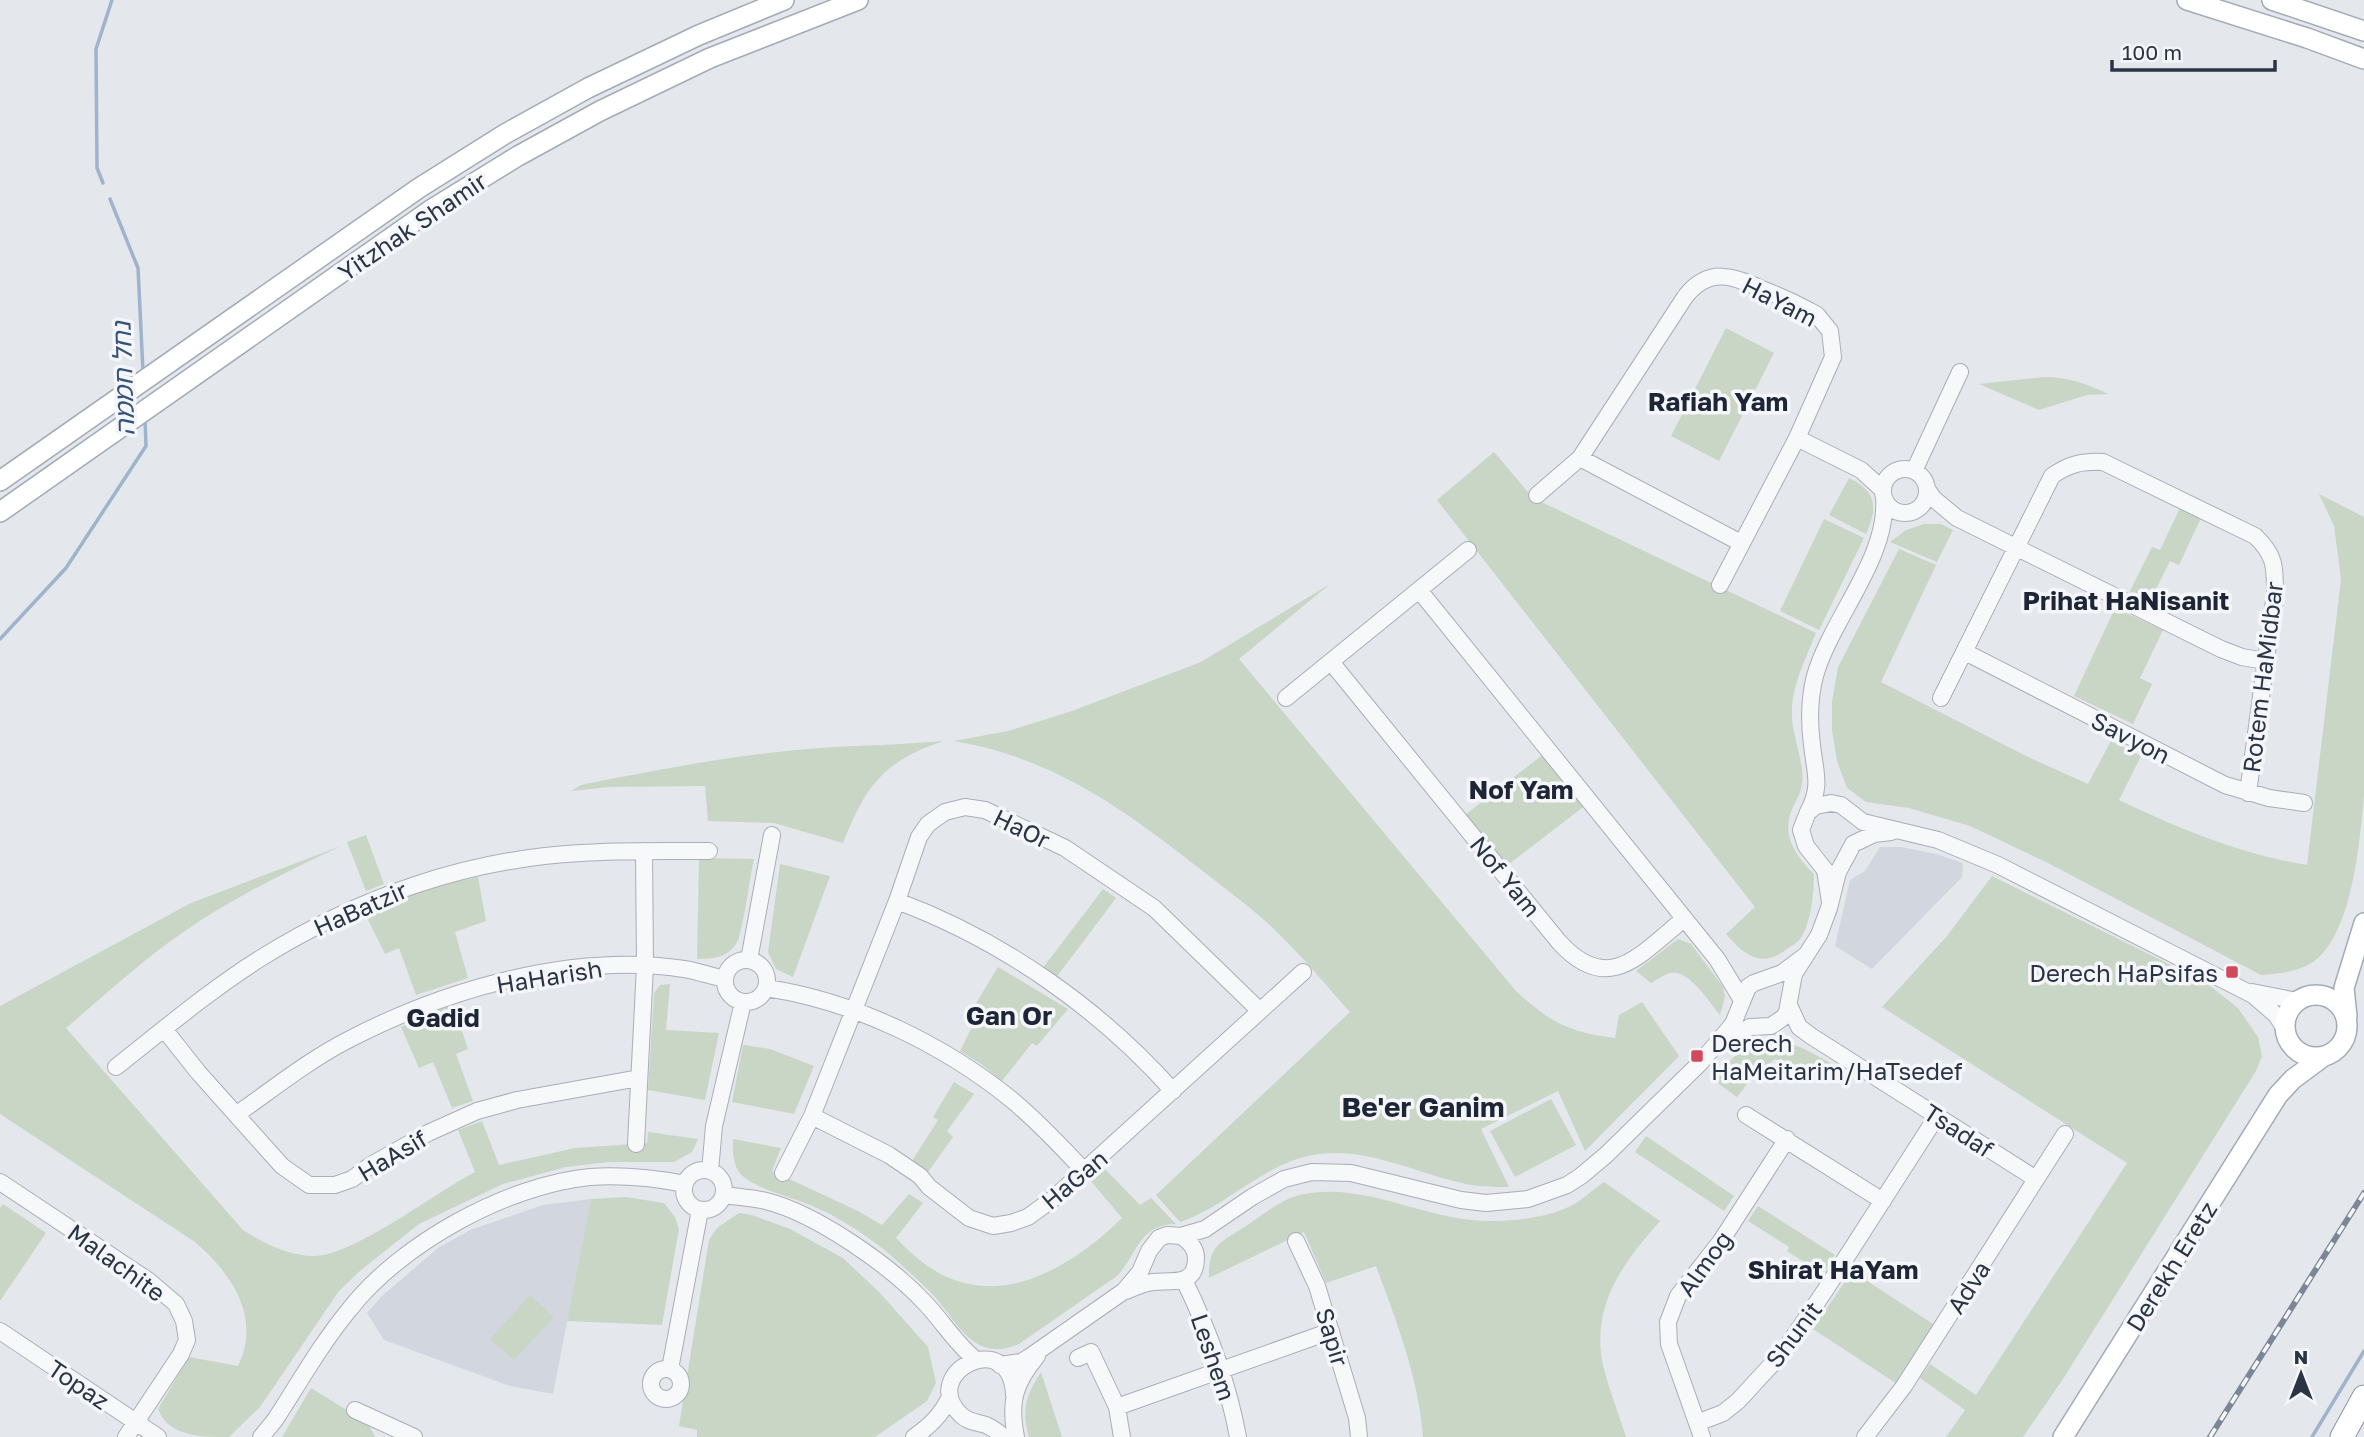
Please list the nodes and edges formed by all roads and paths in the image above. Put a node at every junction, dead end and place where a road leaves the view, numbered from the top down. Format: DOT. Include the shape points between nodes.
graph roads {
  1 [pos="784,0"];
  2 [pos="858,0"];
  3 [pos="2187,0"];
  4 [pos="2272,0"];
  5 [pos="2364,31"];
  6 [pos="2364,59"];
  7 [pos="1960,372"];
  8 [pos="1797,438"];
  9 [pos="1580,458"];
  10 [pos="1861,470"];
  11 [pos="1914,471"];
  12 [pos="1893,473"];
  13 [pos="0,481"];
  14 [pos="1927,489"];
  15 [pos="1883,494"];
  16 [pos="1537,495"];
  17 [pos="1914,511"];
  18 [pos="0,512"];
  19 [pos="1957,517"];
  20 [pos="1879,541"];
  21 [pos="1741,544"];
  22 [pos="2016,546"];
  23 [pos="1468,550"];
  24 [pos="1720,585"];
  25 [pos="1419,590"];
  26 [pos="1965,652"];
  27 [pos="2264,661"];
  28 [pos="1331,662"];
  29 [pos="1286,698"];
  30 [pos="1941,698"];
  31 [pos="1818,775"];
  32 [pos="2248,793"];
  33 [pos="2304,803"];
  34 [pos="1845,809"];
  35 [pos="1808,813"];
  36 [pos="1908,832"];
  37 [pos="772,835"];
  38 [pos="1852,846"];
  39 [pos="644,851"];
  40 [pos="709,851"];
  41 [pos="1812,853"];
  42 [pos="897,901"];
  43 [pos="1830,902"];
  44 [pos="1684,919"];
  45 [pos="2361,932"];
  46 [pos="1806,955"];
  47 [pos="749,960"];
  48 [pos="1717,960"];
  49 [pos="645,966"];
  50 [pos="1303,972"];
  51 [pos="725,979"];
  52 [pos="1762,980"];
  53 [pos="766,988"];
  54 [pos="2240,988"];
  55 [pos="2316,994"];
  56 [pos="1789,1001"];
  57 [pos="2297,1001"];
  58 [pos="743,1002"];
  59 [pos="1742,1002"];
  60 [pos="854,1010"];
  61 [pos="1261,1011"];
  62 [pos="2347,1017"];
  63 [pos="1765,1026"];
  64 [pos="164,1029"];
  65 [pos="2287,1035"];
  66 [pos="1811,1036"];
  67 [pos="1707,1056"];
  68 [pos="2324,1056"];
  69 [pos="116,1067"];
  70 [pos="639,1078"];
  71 [pos="1173,1091"];
  72 [pos="2278,1094"];
  73 [pos="237,1114"];
  74 [pos="1746,1115"];
  75 [pos="813,1116"];
  76 [pos="1937,1116"];
  77 [pos="2065,1134"];
  78 [pos="1787,1139"];
  79 [pos="636,1144"];
  80 [pos="710,1171"];
  81 [pos="1085,1172"];
  82 [pos="783,1173"];
  83 [pos="2036,1179"];
  84 [pos="0,1182"];
  85 [pos="685,1184"];
  86 [pos="724,1195"];
  87 [pos="1883,1201"];
  88 [pos="700,1210"];
  89 [pos="1214,1224"];
  90 [pos="1181,1236"];
  91 [pos="1296,1241"];
  92 [pos="1149,1251"];
  93 [pos="1196,1260"];
  94 [pos="1184,1280"];
  95 [pos="1165,1282"];
  96 [pos="1124,1291"];
  97 [pos="0,1331"];
  98 [pos="1331,1331"];
  99 [pos="949,1333"];
  100 [pos="1046,1346"];
  101 [pos="1078,1358"];
  102 [pos="976,1360"];
  103 [pos="1000,1365"];
  104 [pos="670,1369"];
  105 [pos="959,1369"];
  106 [pos="1220,1370"];
  107 [pos="950,1397"];
  108 [pos="2364,1397"];
  109 [pos="1013,1399"];
  110 [pos="1117,1407"];
  111 [pos="355,1410"];
  112 [pos="965,1419"];
  113 [pos="136,1422"];
  114 [pos="982,1423"];
  115 [pos="928,1427"];
  116 [pos="1699,1430"];
  117 [pos="395,1434"];
  118 [pos="126,1437"];
  119 [pos="159,1437"];
  120 [pos="261,1437"];
  121 [pos="414,1437"];
  122 [pos="914,1437"];
  123 [pos="1004,1437"];
  124 [pos="1016,1437"];
  125 [pos="1122,1437"];
  126 [pos="1238,1437"];
  127 [pos="1359,1437"];
  128 [pos="1865,1437"];
  129 [pos="2063,1437"];
  130 [pos="2342,1437"];
  1 -- 13 [label="main road, Yitzhak Shamir" via="588,88 505,134 418,188"];
  2 -- 18 [label="main road, Yitzhak Shamir" via="710,58 518,156 432,209"];
  3 -- 6 [label="main road"];
  4 -- 5 [label="main road"];
  7 -- 11 [label="street"];
  8 -- 9 [label="street, HaYam" via="1833,357 1830,331 1810,311 1737,278 1719,276 1692,288"];
  8 -- 10 [label="street"];
  8 -- 21 [label="street, HaYam"];
  9 -- 16 [label="street, HaYam"];
  9 -- 21 [label="street"];
  10 -- 12 [label="street"];
  10 -- 15 [label="street"];
  11 -- 12 [label="street"];
  11 -- 14 [label="street"];
  12 -- 15 [label="street" via="1884,483"];
  14 -- 17 [label="street" via="1925,501"];
  14 -- 19 [label="street"];
  15 -- 17 [label="street" via="1887,505 1899,512"];
  15 -- 20 [label="street" via="1885,512"];
  17 -- 19 [label="street"];
  17 -- 20 [label="street"];
  19 -- 22 [label="street"];
  20 -- 31 [label="street" via="1815,677 1810,707"];
  21 -- 24 [label="street, HaYam"];
  22 -- 26 [label="street"];
  22 -- 27 [label="street" via="2221,649"];
  22 -- 27 [label="street, Rotem HaMidbar" via="2052,476 2084,461 2103,461 2120,468 2255,536 2269,550 2275,593"];
  23 -- 25 [label="street"];
  25 -- 28 [label="street"];
  25 -- 44 [label="street"];
  26 -- 30 [label="street"];
  26 -- 32 [label="street, Savyon"];
  27 -- 32 [label="street, Rotem HaMidbar"];
  28 -- 29 [label="street"];
  28 -- 44 [label="street, Nof Yam" via="1579,961 1600,969 1626,964"];
  31 -- 34 [label="street"];
  31 -- 35 [label="street"];
  32 -- 33 [label="street, Savyon"];
  34 -- 35 [label="street" via="1822,804"];
  34 -- 36 [label="street" via="1863,822"];
  34 -- 38 [label="street" via="1856,823"];
  35 -- 41 [label="street" via="1801,830"];
  36 -- 38 [label="street" via="1874,834"];
  36 -- 54 [label="street" via="1998,864"];
  37 -- 47 [label="street"];
  38 -- 41 [label="street" via="1832,858"];
  38 -- 43 [label="street" via="1838,872"];
  39 -- 40 [label="street, HaBatzir"];
  39 -- 49 [label="street"];
  39 -- 64 [label="street, HaBatzir" via="514,861 417,883 341,913 260,958"];
  41 -- 43 [label="street" via="1825,870"];
  42 -- 60 [label="street, HaOr"];
  42 -- 61 [label="street, HaOr" via="928,824 945,812 965,807 985,810 1065,848 1154,908"];
  42 -- 71 [label="street" via="956,925 1044,978 1143,1057"];
  43 -- 46 [label="street" via="1819,935"];
  44 -- 48 [label="street"];
  45 -- 55 [label="main road" via="2339,975"];
  45 -- 62 [label="main road" via="2344,988"];
  46 -- 52 [label="street"];
  46 -- 56 [label="street" via="1794,974"];
  47 -- 51 [label="street" via="730,967"];
  47 -- 53 [label="street" via="764,970"];
  48 -- 52 [label="street" via="1733,971"];
  48 -- 59 [label="street"];
  49 -- 51 [label="street, HaHarish"];
  49 -- 70 [label="street"];
  49 -- 73 [label="street, HaHarish" via="516,977 407,1012 346,1041"];
  50 -- 61 [label="street, HaGan"];
  51 -- 58 [label="street" via="727,991"];
  52 -- 56 [label="street" via="1781,986"];
  52 -- 59 [label="street" via="1748,987"];
  53 -- 58 [label="street" via="754,1000"];
  53 -- 60 [label="street"];
  54 -- 57 [label="street"];
  54 -- 65 [label="street" via="2267,1006"];
  55 -- 57 [label="main road"];
  55 -- 62 [label="main road" via="2336,1000"];
  56 -- 63 [label="street" via="1784,1017"];
  56 -- 66 [label="street, Tsadaf" via="1799,1027"];
  57 -- 65 [label="main road" via="2286,1018"];
  58 -- 80 [label="street" via="714,1126"];
  59 -- 63 [label="street" via="1748,1019"];
  59 -- 67 [label="street" via="1733,1024"];
  60 -- 75 [label="street"];
  60 -- 81 [label="street" via="958,1062 1012,1100"];
  61 -- 71 [label="street, HaGan"];
  62 -- 68 [label="main road" via="2341,1045"];
  63 -- 66 [label="street, Tsadaf"];
  63 -- 67 [label="street" via="1731,1038"];
  64 -- 69 [label="street, HaBatzir"];
  64 -- 73 [label="street, HaAsif"];
  65 -- 68 [label="main road" via="2304,1054"];
  65 -- 72 [label="main road, Derekh Eretz" via="2288,1058"];
  66 -- 76 [label="street, Tsadaf"];
  67 -- 89 [label="street" via="1594,1166 1541,1196 1514,1202 1473,1202 1368,1176 1312,1172 1266,1188"];
  68 -- 72 [label="main road, Derekh Eretz"];
  70 -- 73 [label="street, HaAsif" via="477,1111 335,1185 309,1185 282,1166"];
  70 -- 79 [label="street"];
  71 -- 81 [label="street, HaGan"];
  72 -- 129 [label="main road, Derekh Eretz"];
  74 -- 78 [label="street"];
  75 -- 81 [label="street, HaGan" via="888,1155 969,1218 993,1226 1028,1217"];
  75 -- 82 [label="street"];
  76 -- 83 [label="street, Tsadaf"];
  76 -- 87 [label="street, Shunit"];
  77 -- 83 [label="street, Adva"];
  78 -- 87 [label="street"];
  78 -- 116 [label="street, Almog" via="1721,1241 1678,1296 1668,1322 1669,1344"];
  80 -- 85 [label="street" via="693,1173"];
  80 -- 86 [label="street" via="723,1182"];
  83 -- 128 [label="street, Adva" via="1906,1383"];
  84 -- 113 [label="street, Malachite" via="149,1281 176,1304 187,1340"];
  85 -- 88 [label="street" via="686,1199"];
  85 -- 120 [label="street" via="589,1177 514,1196 447,1228 389,1268 349,1308"];
  86 -- 88 [label="street" via="714,1208"];
  86 -- 99 [label="street" via="766,1201 865,1251 927,1305"];
  87 -- 116 [label="street, Shunit" via="1784,1351 1738,1401"];
  88 -- 104 [label="street"];
  89 -- 90 [label="street"];
  89 -- 93 [label="street"];
  90 -- 92 [label="street" via="1159,1238"];
  90 -- 93 [label="street" via="1190,1243"];
  91 -- 98 [label="street, Sapir"];
  92 -- 95 [label="street" via="1149,1268"];
  92 -- 96 [label="street"];
  93 -- 94 [label="street"];
  94 -- 95 [label="street"];
  94 -- 106 [label="street, Leshem"];
  95 -- 96 [label="street"];
  96 -- 100 [label="street"];
  97 -- 113 [label="street, Topaz"];
  98 -- 106 [label="street"];
  98 -- 127 [label="street, Sapir"];
  99 -- 102 [label="street"];
  99 -- 105 [label="street"];
  100 -- 103 [label="street" via="1021,1362"];
  100 -- 109 [label="street" via="1026,1370"];
  101 -- 110 [label="street" via="1091,1352"];
  102 -- 103 [label="street"];
  102 -- 105 [label="street"];
  103 -- 109 [label="street" via="1012,1378"];
  105 -- 107 [label="street"];
  106 -- 110 [label="street"];
  106 -- 126 [label="street, Leshem"];
  107 -- 112 [label="street"];
  107 -- 115 [label="street"];
  108 -- 130 [label="highway"];
  109 -- 114 [label="street" via="1000,1418"];
  109 -- 124 [label="street"];
  110 -- 125 [label="street"];
  111 -- 117 [label="street"];
  112 -- 114 [label="street"];
  112 -- 115 [label="street"];
  113 -- 118 [label="street, Malachite"];
  113 -- 119 [label="street, Topaz"];
  114 -- 123 [label="street"];
  115 -- 122 [label="street"];
  117 -- 121 [label="street"];
}
